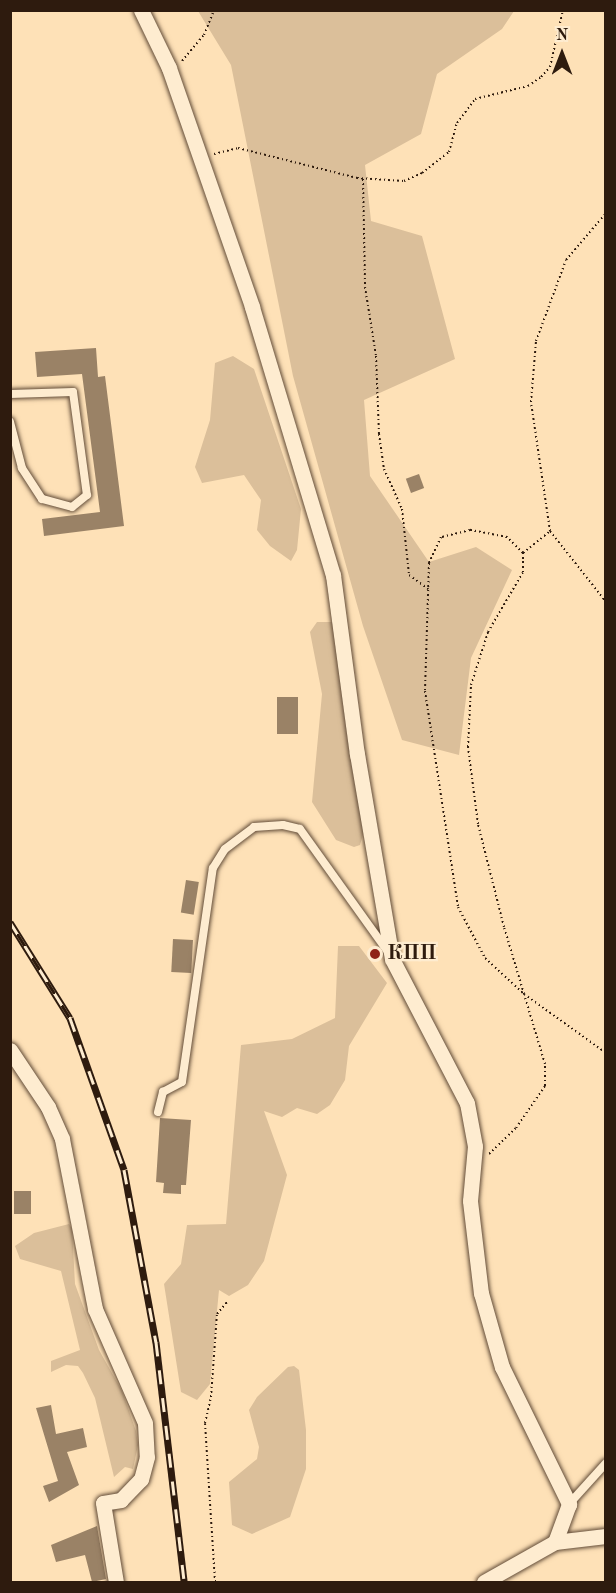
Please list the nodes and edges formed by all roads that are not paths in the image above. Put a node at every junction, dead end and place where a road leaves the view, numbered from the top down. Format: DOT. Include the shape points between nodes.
graph roads {
  1 [pos="141,10"];
  2 [pos="10,394"];
  3 [pos="10,422"];
  4 [pos="392,959"];
  5 [pos="10,1050"];
  6 [pos="158,1112"];
  7 [pos="606,1463"];
  8 [pos="569,1504"];
  9 [pos="606,1536"];
  10 [pos="555,1542"];
  11 [pos="116,1582"];
  12 [pos="484,1582"];
  1 -- 4 [label="street" via="169,68 252,307 333,575 357,754"];
  2 -- 3 [label="lane" via="73,392 87,495 72,507 42,499 22,468"];
  4 -- 6 [label="lane" via="300,829 284,825 254,827 225,849 213,868 182,1082 163,1092"];
  4 -- 8 [label="street" via="467,1103 475,1146 470,1201 481,1293 491,1334 502,1367"];
  5 -- 11 [label="street" via="48,1107 62,1139 95,1309 145,1423 147,1457 141,1479 121,1500 103,1503"];
  7 -- 8 [label="lane"];
  8 -- 10 [label="street"];
  9 -- 10 [label="street"];
  10 -- 12 [label="street"];
}
